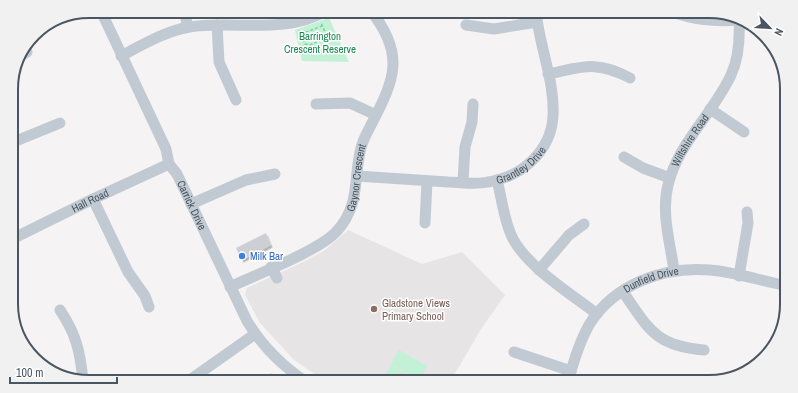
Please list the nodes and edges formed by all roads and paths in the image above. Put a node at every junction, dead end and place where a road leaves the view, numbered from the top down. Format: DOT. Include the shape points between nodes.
graph roads {
  1 [pos="103,18"];
  2 [pos="186,18"];
  3 [pos="310,18"];
  4 [pos="322,18"];
  5 [pos="376,18"];
  6 [pos="537,18"];
  7 [pos="689,18"];
  8 [pos="299,20"];
  9 [pos="725,20"];
  10 [pos="537,22"];
  11 [pos="739,24"];
  12 [pos="216,25"];
  13 [pos="466,25"];
  14 [pos="322,26"];
  15 [pos="188,27"];
  16 [pos="301,34"];
  17 [pos="121,56"];
  18 [pos="548,74"];
  19 [pos="630,78"];
  20 [pos="236,100"];
  21 [pos="316,104"];
  22 [pos="473,104"];
  23 [pos="710,109"];
  24 [pos="376,115"];
  25 [pos="60,123"];
  26 [pos="744,132"];
  27 [pos="18,140"];
  28 [pos="624,157"];
  29 [pos="169,164"];
  30 [pos="275,174"];
  31 [pos="357,176"];
  32 [pos="670,178"];
  33 [pos="497,180"];
  34 [pos="427,181"];
  35 [pos="463,182"];
  36 [pos="93,199"];
  37 [pos="191,204"];
  38 [pos="747,212"];
  39 [pos="425,223"];
  40 [pos="584,224"];
  41 [pos="18,236"];
  42 [pos="272,267"];
  43 [pos="539,270"];
  44 [pos="674,270"];
  45 [pos="739,276"];
  46 [pos="277,278"];
  47 [pos="780,285"];
  48 [pos="230,287"];
  49 [pos="623,292"];
  50 [pos="149,307"];
  51 [pos="60,310"];
  52 [pos="597,314"];
  53 [pos="255,334"];
  54 [pos="704,350"];
  55 [pos="514,352"];
  56 [pos="571,371"];
  57 [pos="82,375"];
  58 [pos="197,375"];
  59 [pos="297,375"];
  60 [pos="570,375"];
  1 -- 17 [label="street, Carrick Drive"];
  2 -- 15 [label="street"];
  3 -- 8 [label="street"];
  4 -- 14 [label="path"];
  5 -- 24 [label="street, Gaynor Crescent" via="388,36 393,61 390,85"];
  6 -- 10 [label="street, Grantley Drive"];
  7 -- 9 [label="street" via="705,21"];
  8 -- 12 [label="street" via="283,24"];
  8 -- 16 [label="path"];
  10 -- 13 [label="street" via="494,29"];
  10 -- 18 [label="street, Grantley Drive"];
  11 -- 23 [label="street, Wiltshire Road" via="739,46 732,74"];
  12 -- 15 [label="street"];
  12 -- 20 [label="street" via="219,62"];
  14 -- 16 [label="path"];
  14 -- 16 [label="path" via="326,36 318,43 306,45"];
  15 -- 17 [label="street"];
  17 -- 29 [label="street, Carrick Drive" via="166,149"];
  18 -- 19 [label="street" via="597,66 612,69"];
  18 -- 33 [label="street, Grantley Drive" via="553,117 542,148 531,162 509,177"];
  21 -- 24 [label="street" via="350,103"];
  22 -- 35 [label="street" via="472,122 465,147"];
  23 -- 26 [label="street"];
  23 -- 32 [label="street, Wiltshire Road" via="685,144"];
  24 -- 31 [label="street, Gaynor Crescent" via="361,148"];
  25 -- 27 [label="street"];
  28 -- 32 [label="street" via="643,168"];
  29 -- 36 [label="street, Hall Road"];
  29 -- 37 [label="street, Carrick Drive" via="177,174"];
  30 -- 37 [label="street" via="246,180"];
  31 -- 34 [label="street, Grantley Drive"];
  31 -- 42 [label="street, Gaynor Crescent" via="352,207 337,231 316,246"];
  32 -- 44 [label="street, Wiltshire Road" via="666,214"];
  33 -- 35 [label="street, Grantley Drive" via="486,183"];
  33 -- 43 [label="street" via="513,239 528,260"];
  34 -- 35 [label="street, Grantley Drive"];
  34 -- 39 [label="street"];
  36 -- 41 [label="street, Hall Road"];
  36 -- 50 [label="street" via="128,272 145,296"];
  37 -- 48 [label="street, Carrick Drive"];
  38 -- 45 [label="street" via="748,223"];
  40 -- 43 [label="street" via="569,235"];
  42 -- 46 [label="street"];
  42 -- 48 [label="street, Gaynor Crescent"];
  43 -- 52 [label="street"];
  44 -- 45 [label="street, Dunfield Drive" via="711,270"];
  44 -- 49 [label="street, Dunfield Drive" via="652,276"];
  45 -- 47 [label="street, Dunfield Drive"];
  48 -- 53 [label="street, Carrick Drive"];
  49 -- 52 [label="street, Dunfield Drive"];
  49 -- 54 [label="street" via="649,329 660,339 683,348"];
  51 -- 57 [label="street" via="72,328 80,350"];
  52 -- 56 [label="street, Dunfield Drive" via="581,340"];
  53 -- 58 [label="street"];
  53 -- 59 [label="street, Carrick Drive" via="282,364"];
  55 -- 56 [label="street"];
  56 -- 60 [label="street, Dunfield Drive"];
}
